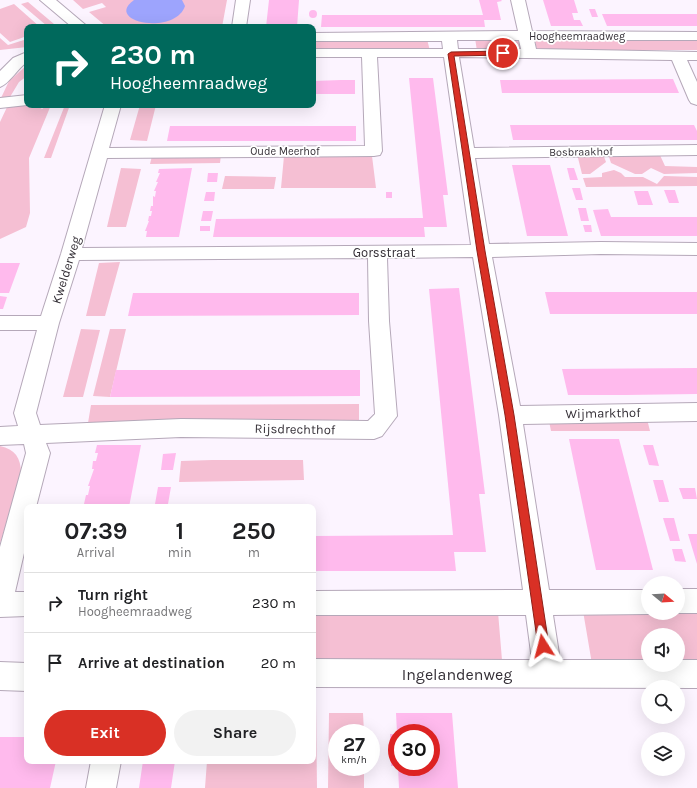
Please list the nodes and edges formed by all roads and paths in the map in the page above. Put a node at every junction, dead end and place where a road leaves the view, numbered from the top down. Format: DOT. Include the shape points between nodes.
graph roads {
  1 [pos="47,0"];
  2 [pos="243,0"];
  3 [pos="518,0"];
  4 [pos="77,24"];
  5 [pos="239,24"];
  6 [pos="526,36"];
  7 [pos="697,36"];
  8 [pos="316,37"];
  9 [pos="450,45"];
  10 [pos="316,53"];
  11 [pos="530,53"];
  12 [pos="369,54"];
  13 [pos="678,56"];
  14 [pos="697,56"];
  15 [pos="0,58"];
  16 [pos="23,58"];
  17 [pos="0,82"];
  18 [pos="24,100"];
  19 [pos="697,100"];
  20 [pos="0,102"];
  21 [pos="112,108"];
  22 [pos="697,150"];
  23 [pos="99,153"];
  24 [pos="466,153"];
  25 [pos="697,249"];
  26 [pos="481,251"];
  27 [pos="377,252"];
  28 [pos="71,254"];
  29 [pos="49,323"];
  30 [pos="0,324"];
  31 [pos="697,412"];
  32 [pos="510,415"];
  33 [pos="33,435"];
  34 [pos="0,436"];
  35 [pos="24,504"];
  36 [pos="24,505"];
  37 [pos="685,601"];
  38 [pos="697,601"];
  39 [pos="537,602"];
  40 [pos="641,602"];
  41 [pos="316,603"];
  42 [pos="0,604"];
  43 [pos="24,604"];
  44 [pos="316,673"];
  45 [pos="548,674"];
  46 [pos="697,674"];
  47 [pos="0,676"];
  48 [pos="24,677"];
  49 [pos="105,764"];
  50 [pos="101,788"];
  1 -- 4 [label="street"];
  2 -- 5 [label="street"];
  3 -- 6 [label="street"];
  6 -- 7 [label="street, Hoogheemraadweg"];
  6 -- 9 [label="street, Hoogheemraadweg"];
  6 -- 11 [label="street"];
  8 -- 9 [label="street, Hoogheemraadweg" via="424,37"];
  9 -- 11 [label="street, Hoogheemraadweg"];
  9 -- 12 [label="street, Hoogheemraadweg"];
  9 -- 24 [label="street"];
  10 -- 12 [label="street, Hoogheemraadweg"];
  11 -- 13 [label="street, Hoogheemraadweg"];
  12 -- 23 [label="street, Oude Meerhof" via="374,151"];
  13 -- 14 [label="street, Hoogheemraadweg"];
  13 -- 19 [label="street"];
  15 -- 16 [label="street"];
  16 -- 17 [label="street" via="6,72"];
  18 -- 20 [label="street"];
  21 -- 23 [label="street, Kwelderweg"];
  22 -- 24 [label="street, Bosbraakhof"];
  23 -- 28 [label="street, Kwelderweg"];
  24 -- 26 [label="street"];
  25 -- 26 [label="street, Gorsstraat"];
  26 -- 27 [label="street, Gorsstraat"];
  26 -- 32 [label="street"];
  27 -- 28 [label="street, Gorsstraat"];
  27 -- 33 [label="street, Rijsdrechthof" via="386,416 374,430 181,428"];
  28 -- 29 [label="street, Kwelderweg"];
  29 -- 30 [label="street"];
  29 -- 33 [label="street, Kwelderweg" via="25,413"];
  31 -- 32 [label="street, Wijmarkthof"];
  32 -- 39 [label="street"];
  33 -- 34 [label="street, Rijsdrechthof"];
  33 -- 35 [label="street, Kwelderweg" via="38,453"];
  36 -- 42 [label="street, Kwelderweg"];
  37 -- 38 [label="street"];
  39 -- 40 [label="street"];
  39 -- 41 [label="street"];
  39 -- 45 [label="street"];
  42 -- 43 [label="street"];
  44 -- 45 [label="street, Ingelandenweg"];
  45 -- 46 [label="street, Ingelandenweg"];
  47 -- 48 [label="street"];
  49 -- 50 [label="street"];
}
